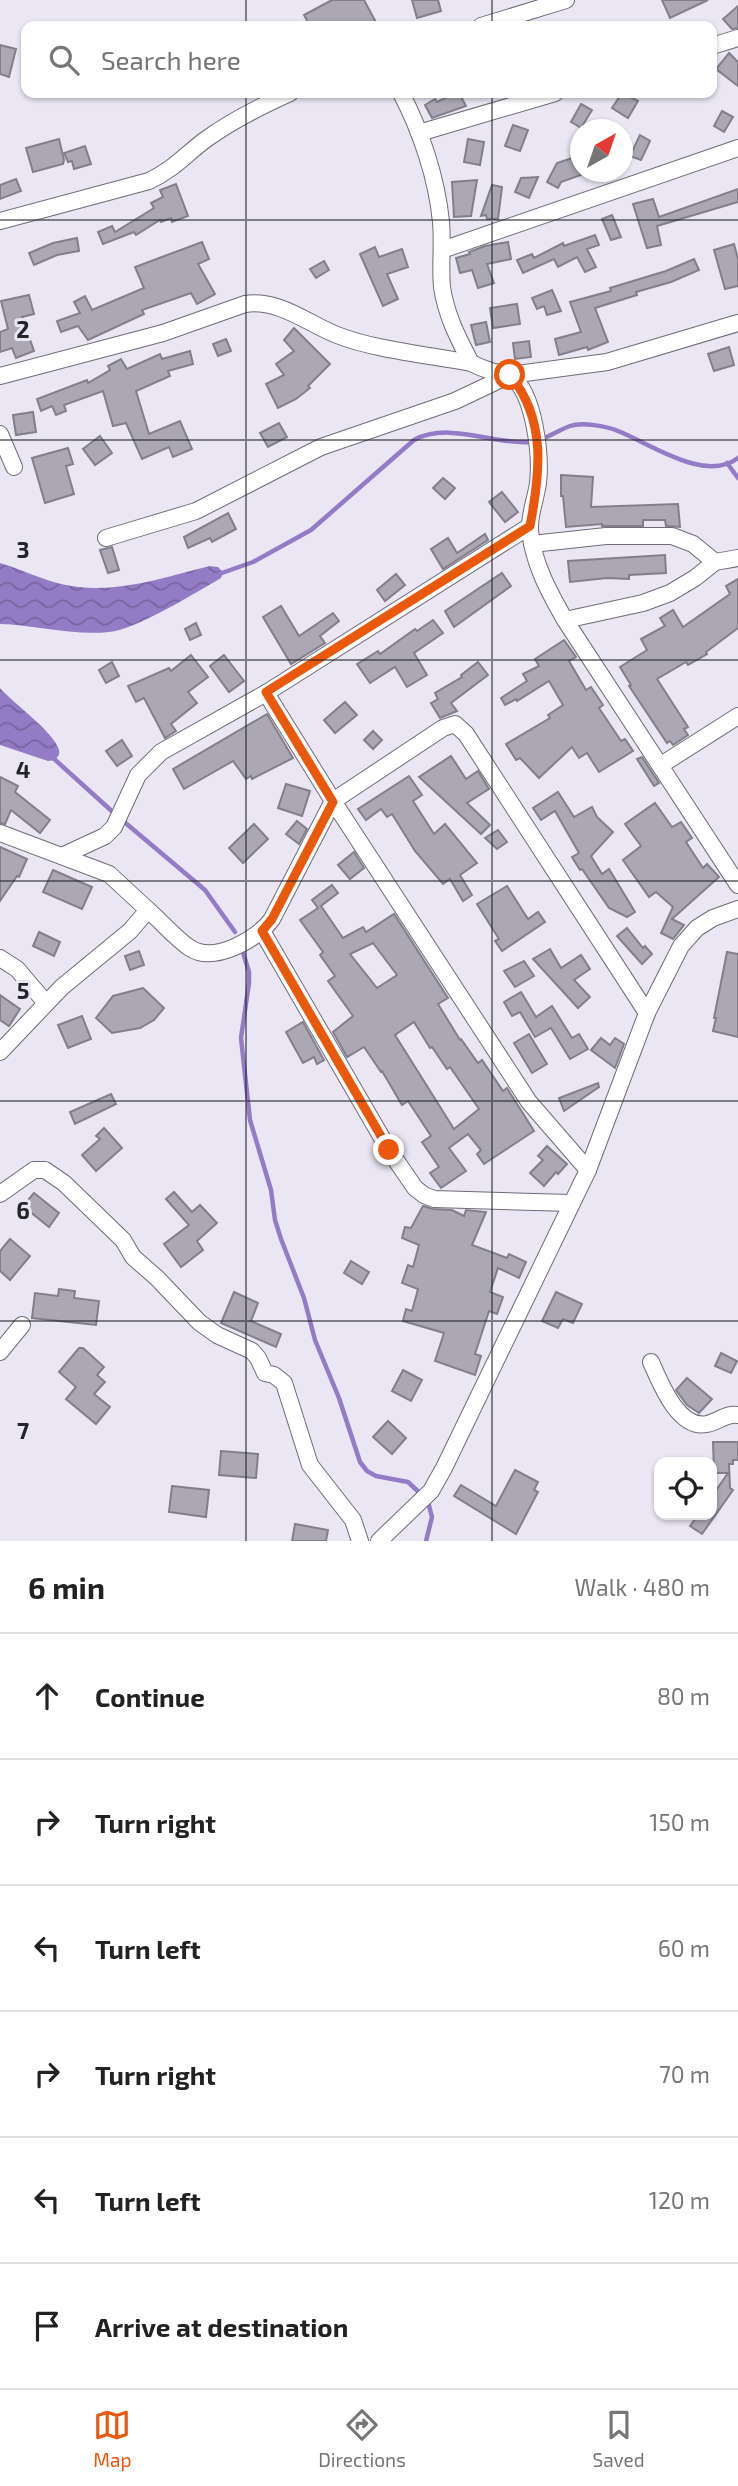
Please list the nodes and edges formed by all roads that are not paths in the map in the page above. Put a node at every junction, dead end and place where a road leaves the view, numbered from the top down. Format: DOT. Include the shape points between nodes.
graph roads {
  1 [pos="566,0"];
  2 [pos="497,21"];
  3 [pos="738,38"];
  4 [pos="717,44"];
  5 [pos="280,98"];
  6 [pos="403,98"];
  7 [pos="538,98"];
  8 [pos="419,133"];
  9 [pos="738,148"];
  10 [pos="0,221"];
  11 [pos="442,250"];
  12 [pos="738,323"];
  13 [pos="471,363"];
  14 [pos="510,375"];
  15 [pos="0,376"];
  16 [pos="0,434"];
  17 [pos="13,467"];
  18 [pos="530,526"];
  19 [pos="106,538"];
  20 [pos="532,544"];
  21 [pos="738,558"];
  22 [pos="715,562"];
  23 [pos="565,620"];
  24 [pos="266,692"];
  25 [pos="738,716"];
  26 [pos="661,765"];
  27 [pos="333,802"];
  28 [pos="0,833"];
  29 [pos="62,856"];
  30 [pos="738,885"];
  31 [pos="738,909"];
  32 [pos="148,910"];
  33 [pos="262,931"];
  34 [pos="0,958"];
  35 [pos="46,1003"];
  36 [pos="647,1013"];
  37 [pos="0,1052"];
  38 [pos="588,1170"];
  39 [pos="0,1194"];
  40 [pos="571,1203"];
  41 [pos="22,1325"];
  42 [pos="0,1352"];
  43 [pos="651,1362"];
  44 [pos="738,1415"];
  45 [pos="360,1541"];
  46 [pos="379,1541"];
  1 -- 2 [label="street"];
  3 -- 4 [label="street"];
  5 -- 10 [label="street" via="228,125 167,173 149,181"];
  6 -- 8 [label="street"];
  7 -- 8 [label="street"];
  8 -- 11 [label="street" via="436,191"];
  9 -- 11 [label="street"];
  11 -- 13 [label="street" via="447,313"];
  12 -- 14 [label="street" via="607,362"];
  13 -- 14 [label="street"];
  13 -- 15 [label="street" via="337,335 257,302 163,333"];
  14 -- 18 [label="street" via="531,409 539,461"];
  14 -- 19 [label="street" via="455,401 321,447 196,511"];
  16 -- 17 [label="street"];
  18 -- 20 [label="street"];
  18 -- 24 [label="street"];
  20 -- 22 [label="street" via="606,536 672,536 693,544"];
  20 -- 23 [label="street" via="544,583"];
  21 -- 22 [label="street"];
  22 -- 23 [label="street" via="670,593"];
  23 -- 26 [label="street"];
  24 -- 27 [label="street"];
  24 -- 29 [label="street" via="161,752 138,775 114,827"];
  25 -- 26 [label="street"];
  26 -- 30 [label="street"];
  27 -- 33 [label="street"];
  27 -- 36 [label="street" via="443,728 456,724"];
  27 -- 38 [label="street" via="529,1102"];
  28 -- 29 [label="street"];
  29 -- 32 [label="street" via="109,874"];
  31 -- 36 [label="street" via="697,928 681,946"];
  32 -- 33 [label="street" via="191,949 206,954 244,944"];
  32 -- 35 [label="street"];
  33 -- 40 [label="street" via="415,1188 434,1199"];
  34 -- 35 [label="street" via="33,985"];
  35 -- 37 [label="street"];
  36 -- 38 [label="street"];
  38 -- 40 [label="street"];
  39 -- 45 [label="street" via="34,1170 46,1170 123,1240 133,1257 199,1322 252,1350 264,1373 284,1383 310,1465 353,1520"];
  40 -- 46 [label="street" via="431,1491"];
  41 -- 42 [label="street"];
  43 -- 44 [label="street" via="666,1396 691,1422 709,1424"];
}
